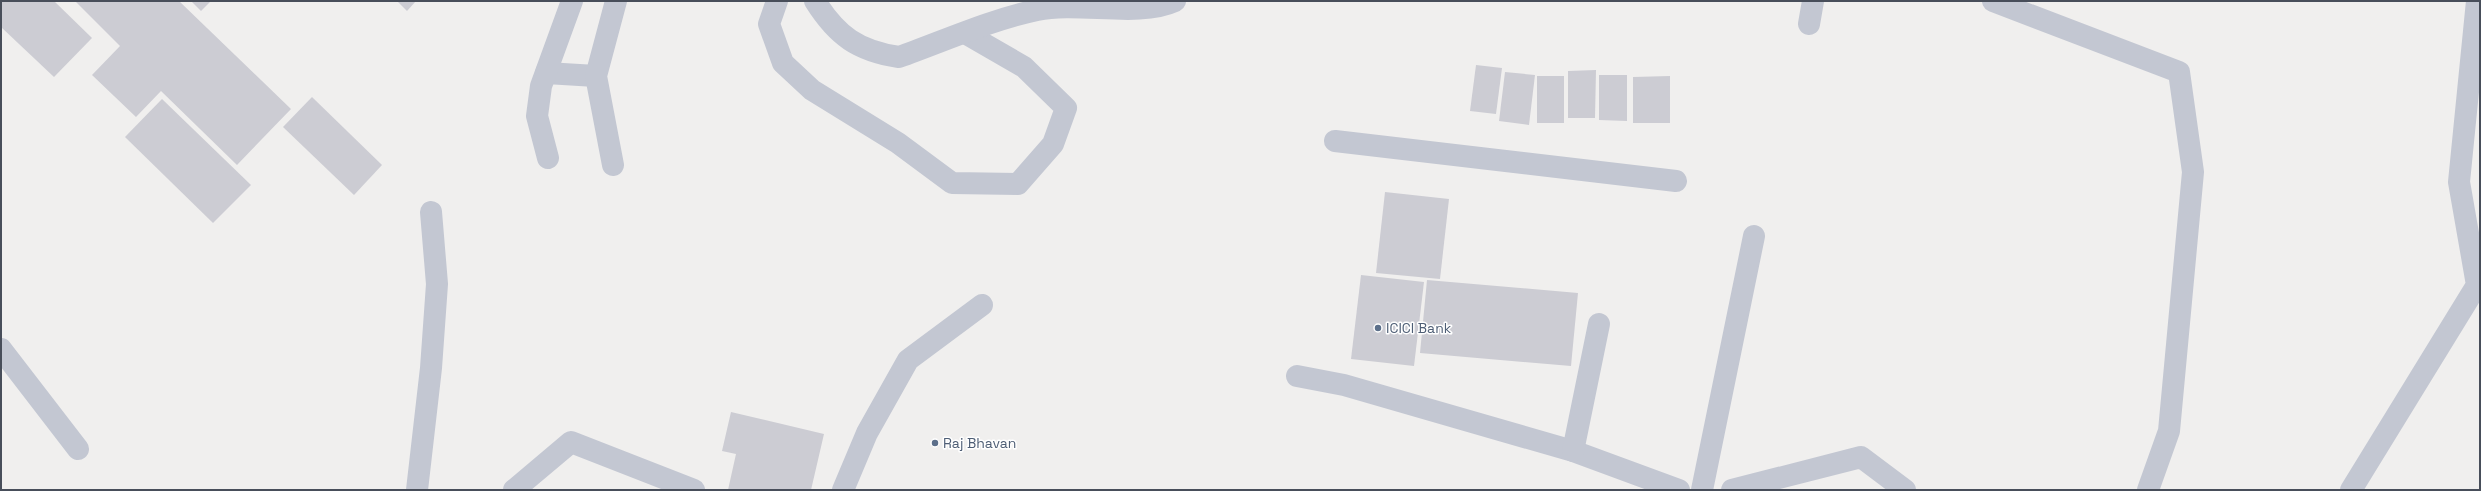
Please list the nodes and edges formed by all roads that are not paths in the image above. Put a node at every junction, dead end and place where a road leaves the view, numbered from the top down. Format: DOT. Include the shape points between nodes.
graph roads {
  1 [pos="572,1"];
  2 [pos="616,1"];
  3 [pos="777,1"];
  4 [pos="815,1"];
  5 [pos="1174,1"];
  6 [pos="1813,1"];
  7 [pos="1993,1"];
  8 [pos="2478,1"];
  9 [pos="1809,24"];
  10 [pos="965,33"];
  11 [pos="546,73"];
  12 [pos="596,76"];
  13 [pos="1335,141"];
  14 [pos="548,158"];
  15 [pos="613,165"];
  16 [pos="1676,181"];
  17 [pos="431,212"];
  18 [pos="1754,236"];
  19 [pos="982,305"];
  20 [pos="1599,324"];
  21 [pos="1,349"];
  22 [pos="1297,376"];
  23 [pos="78,449"];
  24 [pos="1573,451"];
  25 [pos="417,490"];
  26 [pos="514,490"];
  27 [pos="694,490"];
  28 [pos="843,490"];
  29 [pos="1679,490"];
  30 [pos="1702,490"];
  31 [pos="1732,490"];
  32 [pos="1905,490"];
  33 [pos="2148,490"];
  34 [pos="2351,490"];
  1 -- 11 [label="street"];
  2 -- 12 [label="street"];
  3 -- 10 [label="street" via="769,24 783,63 812,90 898,142 952,183 1018,184 1053,144 1066,108 1024,67"];
  4 -- 10 [label="street" via="842,35 858,46 880,54 899,57"];
  5 -- 10 [label="street" via="1160,8 1068,7 1037,10"];
  6 -- 9 [label="street"];
  7 -- 33 [label="street" via="2178,72 2193,172 2168,431"];
  8 -- 34 [label="street" via="2459,182 2478,285"];
  11 -- 12 [label="street"];
  11 -- 14 [label="street" via="541,86 537,116"];
  12 -- 15 [label="street"];
  13 -- 16 [label="street"];
  17 -- 25 [label="street" via="437,284 431,368"];
  18 -- 30 [label="street"];
  19 -- 28 [label="street" via="908,360 867,433"];
  20 -- 24 [label="street"];
  21 -- 23 [label="street"];
  22 -- 24 [label="street" via="1344,385"];
  24 -- 29 [label="street"];
  26 -- 27 [label="street" via="571,442"];
  31 -- 32 [label="street" via="1861,457"];
}
